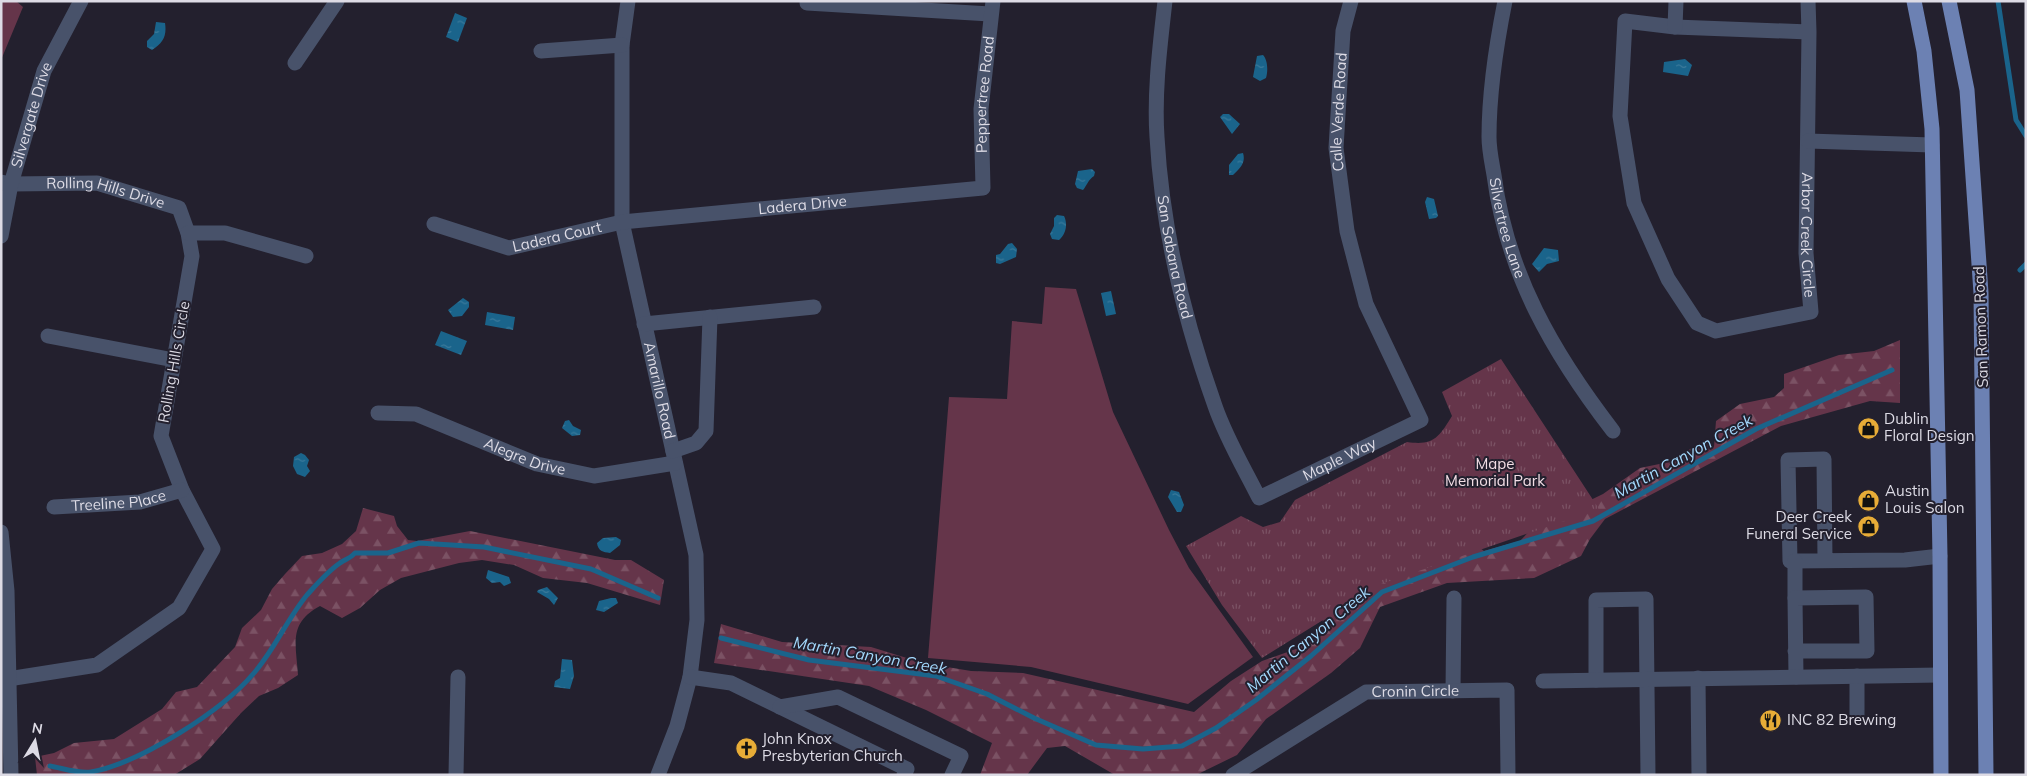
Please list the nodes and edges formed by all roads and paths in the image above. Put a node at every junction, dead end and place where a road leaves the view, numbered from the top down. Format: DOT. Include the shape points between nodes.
graph roads {
  1 [pos="82,1"];
  2 [pos="337,1"];
  3 [pos="628,1"];
  4 [pos="1165,1"];
  5 [pos="1351,1"];
  6 [pos="1505,1"];
  7 [pos="1676,1"];
  8 [pos="1808,1"];
  9 [pos="1914,1"];
  10 [pos="1949,1"];
  11 [pos="807,4"];
  12 [pos="992,8"];
  13 [pos="1675,27"];
  14 [pos="1809,32"];
  15 [pos="622,45"];
  16 [pos="541,51"];
  17 [pos="295,63"];
  18 [pos="1808,141"];
  19 [pos="1932,145"];
  20 [pos="6,183"];
  21 [pos="983,188"];
  22 [pos="179,208"];
  23 [pos="622,222"];
  24 [pos="434,224"];
  25 [pos="188,233"];
  26 [pos="1,236"];
  27 [pos="306,256"];
  28 [pos="814,307"];
  29 [pos="710,318"];
  30 [pos="644,324"];
  31 [pos="48,336"];
  32 [pos="174,360"];
  33 [pos="378,413"];
  34 [pos="1421,420"];
  35 [pos="1613,430"];
  36 [pos="674,457"];
  37 [pos="182,490"];
  38 [pos="1259,498"];
  39 [pos="54,507"];
  40 [pos="1,532"];
  41 [pos="1940,556"];
  42 [pos="1825,560"];
  43 [pos="1795,561"];
  44 [pos="4,591"];
  45 [pos="1454,598"];
  46 [pos="1795,598"];
  47 [pos="1795,651"];
  48 [pos="1940,675"];
  49 [pos="1857,676"];
  50 [pos="458,677"];
  51 [pos="690,677"];
  52 [pos="1796,677"];
  53 [pos="1698,678"];
  54 [pos="8,679"];
  55 [pos="1647,679"];
  56 [pos="1542,680"];
  57 [pos="1596,680"];
  58 [pos="1453,691"];
  59 [pos="780,707"];
  60 [pos="1857,715"];
  61 [pos="911,773"];
  62 [pos="1939,773"];
  63 [pos="1987,773"];
  64 [pos="11,775"];
  65 [pos="456,775"];
  66 [pos="658,775"];
  67 [pos="952,775"];
  68 [pos="1233,775"];
  69 [pos="1508,775"];
  70 [pos="1648,775"];
  71 [pos="1699,775"];
  1 -- 20 [label="street, Silvergate Drive" via="44,71"];
  2 -- 17 [label="street"];
  3 -- 15 [label="street, Amarillo Road"];
  4 -- 38 [label="street, San Sabana Road" via="1158,68 1156,136 1176,282 1216,407"];
  5 -- 34 [label="street, Calle Verde Road" via="1343,30 1336,148 1346,231 1366,304"];
  6 -- 35 [label="street, Silvertree Lane" via="1495,52 1489,139 1499,214 1533,309 1576,383"];
  7 -- 13 [label="street"];
  8 -- 14 [label="street, Arbor Creek Circle"];
  9 -- 19 [label="main road" via="1930,95"];
  10 -- 63 [label="main road, San Ramon Road" via="1967,90 1981,293"];
  11 -- 12 [label="street"];
  12 -- 21 [label="street, Peppertree Road" via="981,109"];
  13 -- 14 [label="street, Arbor Creek Circle"];
  13 -- 18 [label="street, Arbor Creek Circle" via="1625,21 1620,116 1634,203 1668,279 1697,323 1716,331 1811,312 1806,253"];
  14 -- 18 [label="street, Arbor Creek Circle"];
  15 -- 16 [label="street"];
  15 -- 23 [label="street, Amarillo Road"];
  18 -- 19 [label="street"];
  19 -- 41 [label="main road"];
  20 -- 22 [label="street, Rolling Hills Drive" via="97,183"];
  20 -- 26 [label="street, Silvergate Drive"];
  21 -- 23 [label="street, Ladera Drive"];
  22 -- 25 [label="street, Rolling Hills Circle"];
  23 -- 24 [label="street, Ladera Court" via="509,248"];
  23 -- 30 [label="street, Amarillo Road"];
  25 -- 27 [label="street" via="225,233"];
  25 -- 32 [label="street, Rolling Hills Circle" via="192,256"];
  28 -- 29 [label="street"];
  29 -- 30 [label="street"];
  29 -- 36 [label="street, Alegre Drive" via="706,432 696,443"];
  30 -- 36 [label="street, Amarillo Road"];
  31 -- 32 [label="street"];
  32 -- 37 [label="street, Rolling Hills Circle" via="161,436"];
  33 -- 36 [label="street, Alegre Drive" via="416,414 537,464 594,476"];
  34 -- 38 [label="street, Maple Way"];
  36 -- 51 [label="street, Amarillo Road" via="696,555 697,620"];
  37 -- 39 [label="street, Treeline Place" via="140,502"];
  37 -- 54 [label="street, Rolling Hills Circle" via="213,549 179,608 96,665"];
  40 -- 44 [label="street"];
  41 -- 42 [label="street" via="1905,560"];
  41 -- 48 [label="main road"];
  42 -- 43 [label="street"];
  42 -- 43 [label="street" via="1824,459 1788,460 1790,561"];
  43 -- 46 [label="street"];
  44 -- 54 [label="street"];
  45 -- 58 [label="street"];
  46 -- 47 [label="street"];
  46 -- 47 [label="street" via="1866,596 1867,651"];
  47 -- 52 [label="street"];
  48 -- 49 [label="street"];
  48 -- 62 [label="main road"];
  49 -- 52 [label="street"];
  49 -- 60 [label="street"];
  50 -- 65 [label="street"];
  51 -- 59 [label="street" via="731,683"];
  51 -- 66 [label="street, Amarillo Road" via="677,726"];
  52 -- 53 [label="street"];
  53 -- 55 [label="street"];
  53 -- 71 [label="street"];
  54 -- 64 [label="street"];
  55 -- 57 [label="street"];
  55 -- 57 [label="street" via="1646,599 1596,600"];
  55 -- 70 [label="street"];
  56 -- 57 [label="street"];
  58 -- 68 [label="street, Cronin Circle" via="1366,692"];
  58 -- 69 [label="street, Cronin Circle" via="1507,690"];
  59 -- 61 [label="street"];
  59 -- 67 [label="street" via="838,697 961,756"];
}
